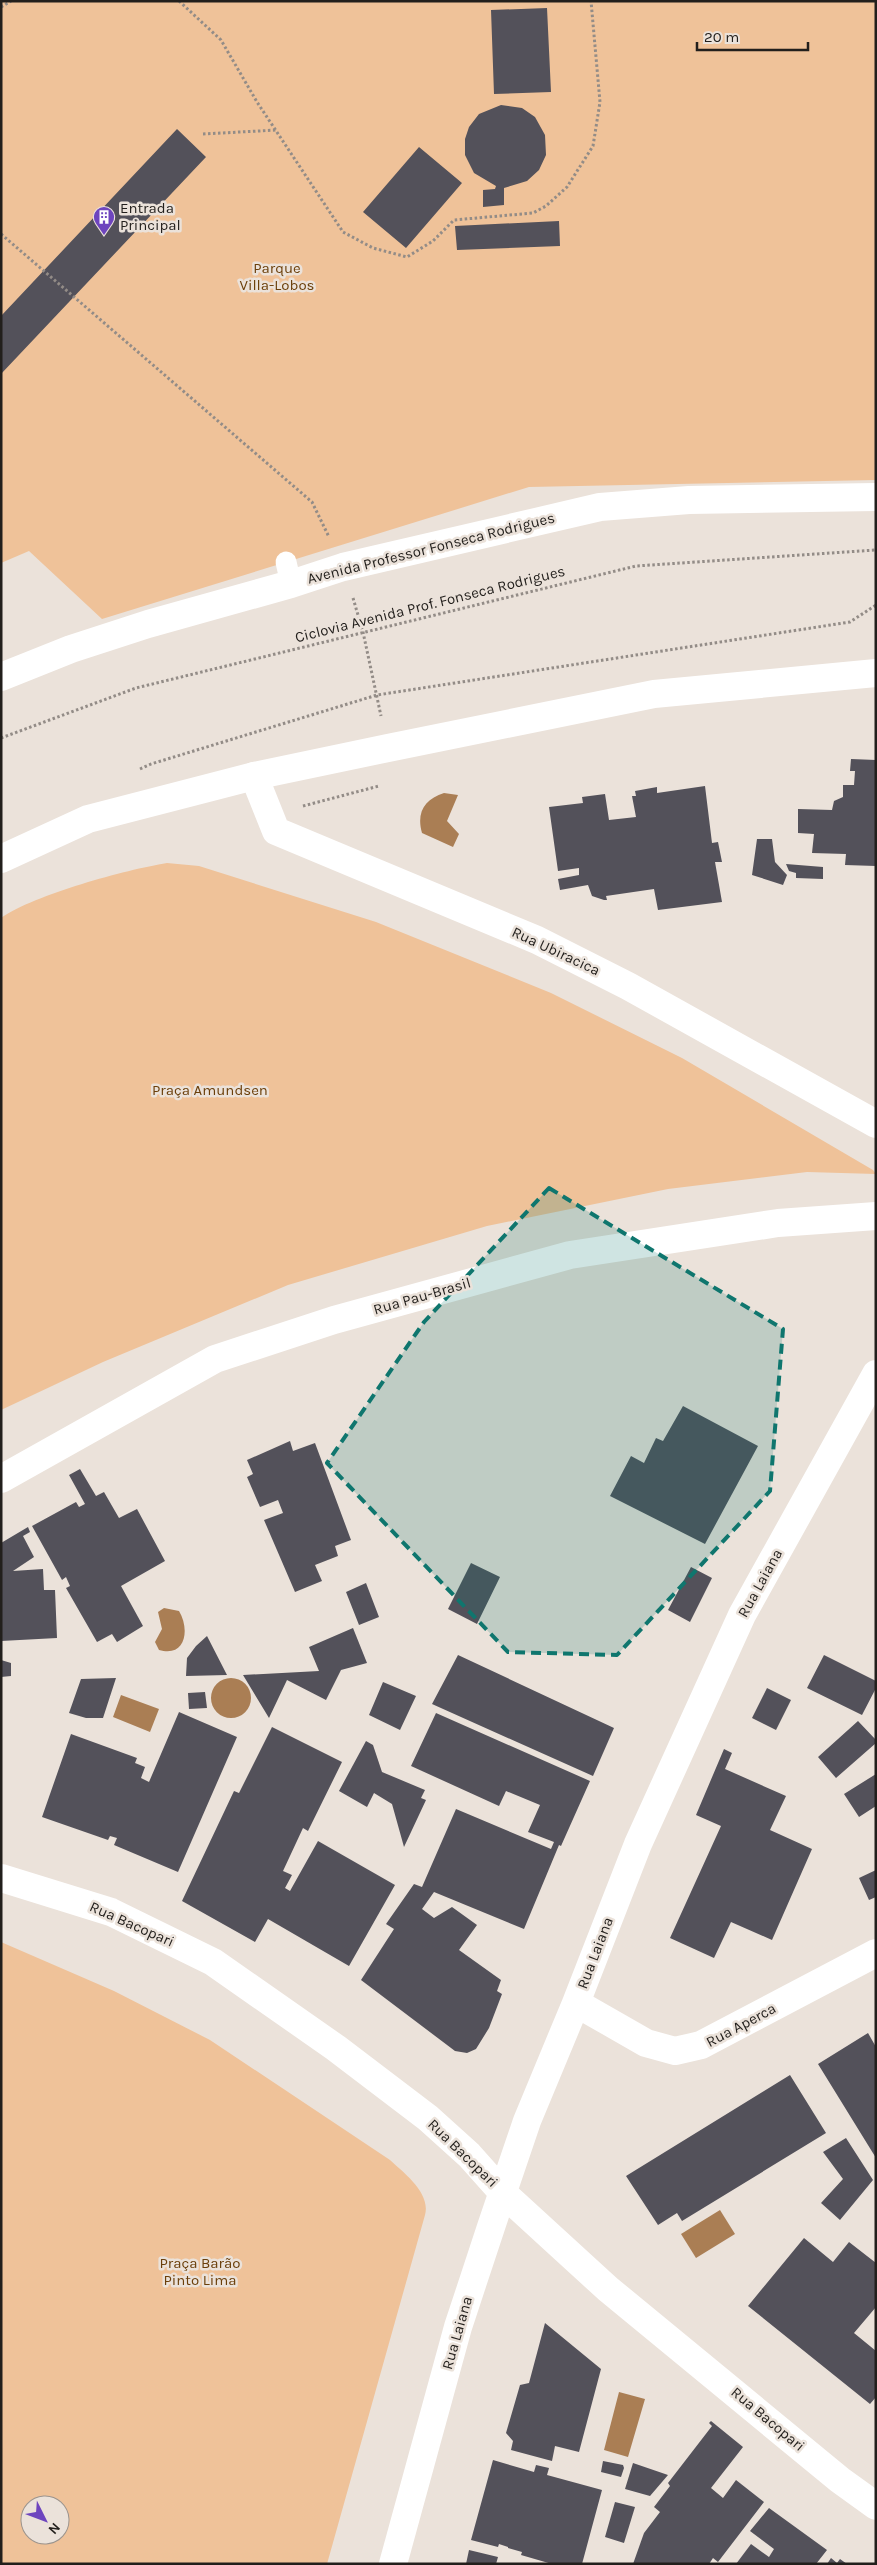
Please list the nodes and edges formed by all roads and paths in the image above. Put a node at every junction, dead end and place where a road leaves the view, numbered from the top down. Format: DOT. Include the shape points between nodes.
graph roads {
  1 [pos="11,1"];
  2 [pos="178,1"];
  3 [pos="591,1"];
  4 [pos="1,7"];
  5 [pos="277,130"];
  6 [pos="203,134"];
  7 [pos="1,234"];
  8 [pos="876,497"];
  9 [pos="876,550"];
  10 [pos="343,567"];
  11 [pos="876,605"];
  12 [pos="363,632"];
  13 [pos="876,673"];
  14 [pos="1,677"];
  15 [pos="377,695"];
  16 [pos="1,738"];
  17 [pos="388,748"];
  18 [pos="134,772"];
  19 [pos="254,776"];
  20 [pos="1,859"];
  21 [pos="876,1124"];
  22 [pos="876,1216"];
  23 [pos="876,1374"];
  24 [pos="1,1480"];
  25 [pos="1,1878"];
  26 [pos="876,1954"];
  27 [pos="576,2002"];
  28 [pos="502,2192"];
  29 [pos="876,2506"];
  30 [pos="393,2564"];
  1 -- 4 [label="path"];
  2 -- 5 [label="path" via="221,40"];
  3 -- 5 [label="path" via="600,102 593,146 567,187 533,213 454,220 433,241 407,257 373,248 342,232"];
  5 -- 6 [label="path"];
  7 -- 10 [label="path" via="312,502"];
  8 -- 10 [label="main road, Avenida Professor Fonseca Rodrigues" via="689,500 600,507"];
  9 -- 12 [label="path, Ciclovia Avenida Prof. Fonseca Rodrigues" via="636,566"];
  10 -- 12 [label="path"];
  10 -- 14 [label="main road, Avenida Professor Fonseca Rodrigues" via="288,573"];
  11 -- 15 [label="path" via="850,622"];
  12 -- 15 [label="path"];
  12 -- 16 [label="path, Ciclovia Avenida Prof. Fonseca Rodrigues" via="136,688"];
  13 -- 17 [label="main road" via="654,694"];
  15 -- 17 [label="path"];
  15 -- 18 [label="path"];
  17 -- 19 [label="main road"];
  19 -- 20 [label="main road" via="88,819"];
  19 -- 21 [label="main road, Rua Ubiracica" via="276,832 537,940 628,986"];
  22 -- 24 [label="main road, Rua Pau-Brasil" via="778,1224 570,1255 334,1320 215,1359"];
  23 -- 27 [label="main road, Rua Laiana" via="742,1615 638,1844"];
  25 -- 28 [label="main road, Rua Bacopari" via="111,1912 213,1962 336,2048 428,2118 469,2154"];
  26 -- 27 [label="main road, Rua Aperca" via="701,2046 675,2051 646,2043"];
  27 -- 28 [label="main road, Rua Laiana" via="526,2121"];
  28 -- 29 [label="main road, Rua Bacopari" via="608,2289"];
  28 -- 30 [label="main road, Rua Laiana" via="458,2327"];
}
